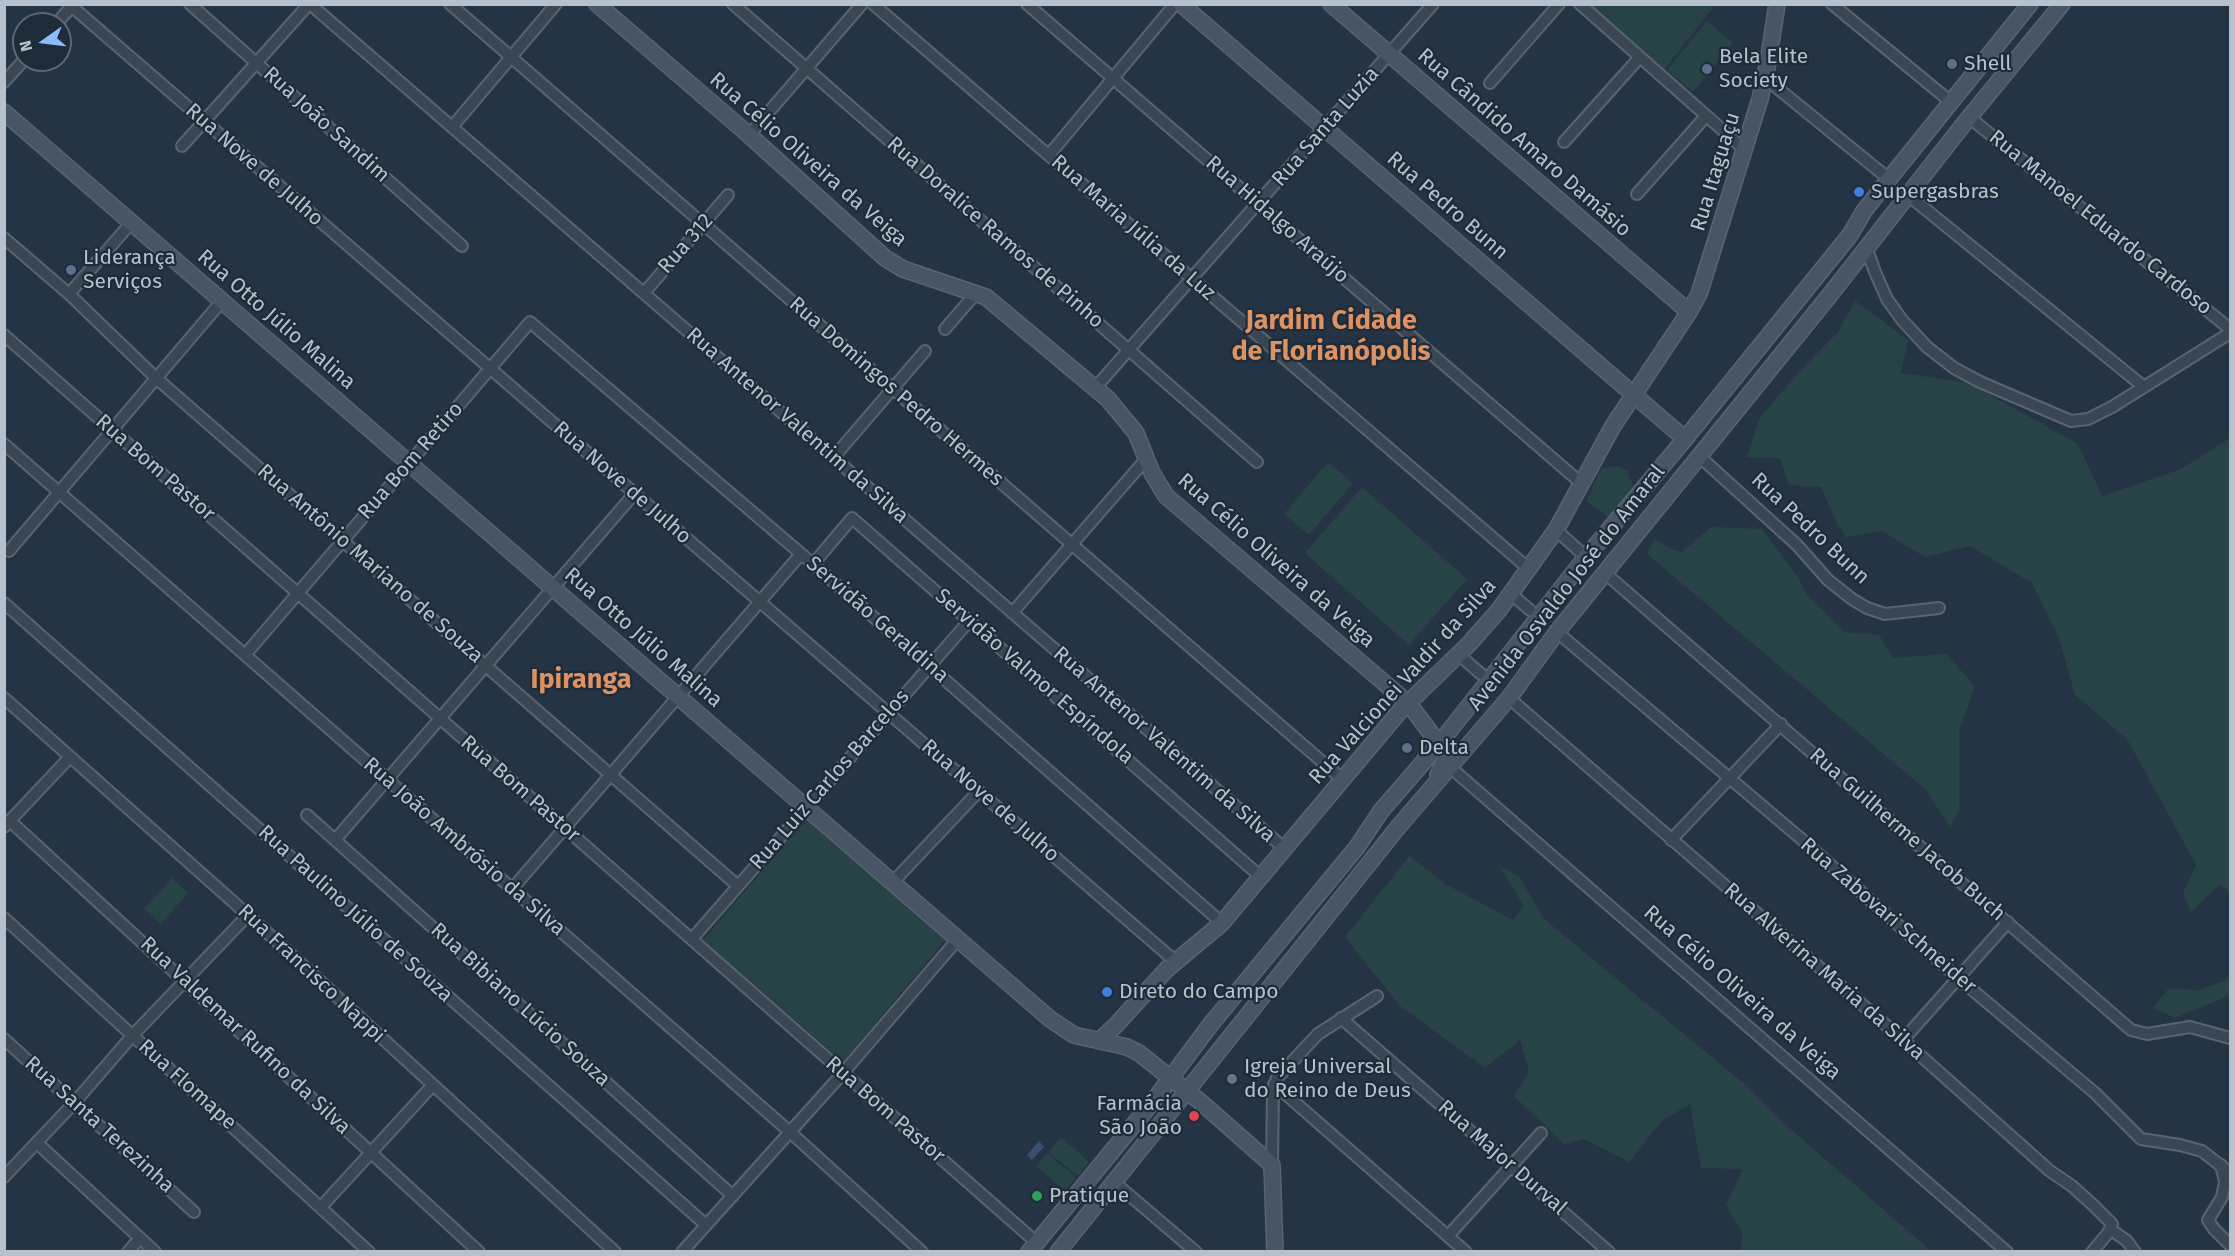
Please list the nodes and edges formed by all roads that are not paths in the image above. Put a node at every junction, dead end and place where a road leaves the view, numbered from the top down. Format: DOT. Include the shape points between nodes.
graph roads {
  1 [pos="190,4"];
  2 [pos="310,4"];
  3 [pos="450,4"];
  4 [pos="556,4"];
  5 [pos="597,4"];
  6 [pos="733,4"];
  7 [pos="862,4"];
  8 [pos="873,4"];
  9 [pos="1027,4"];
  10 [pos="1175,4"];
  11 [pos="1181,4"];
  12 [pos="1332,4"];
  13 [pos="1433,4"];
  14 [pos="1559,4"];
  15 [pos="1580,4"];
  16 [pos="1777,4"];
  17 [pos="1832,4"];
  18 [pos="2030,4"];
  19 [pos="2062,4"];
  20 [pos="70,6"];
  21 [pos="1389,54"];
  22 [pos="1640,57"];
  23 [pos="512,58"];
  24 [pos="256,64"];
  25 [pos="806,69"];
  26 [pos="1765,78"];
  27 [pos="1113,79"];
  28 [pos="1490,83"];
  29 [pos="1951,102"];
  30 [pos="4,112"];
  31 [pos="1706,116"];
  32 [pos="1969,117"];
  33 [pos="204,122"];
  34 [pos="452,128"];
  35 [pos="1324,128"];
  36 [pos="748,135"];
  37 [pos="1564,142"];
  38 [pos="182,146"];
  39 [pos="1744,149"];
  40 [pos="1049,155"];
  41 [pos="1907,157"];
  42 [pos="1889,179"];
  43 [pos="1637,194"];
  44 [pos="728,195"];
  45 [pos="1908,195"];
  46 [pos="1258,204"];
  47 [pos="1894,212"];
  48 [pos="131,223"];
  49 [pos="703,224"];
  50 [pos="1850,235"];
  51 [pos="4,238"];
  52 [pos="462,246"];
  53 [pos="1866,247"];
  54 [pos="1192,278"];
  55 [pos="977,292"];
  56 [pos="644,293"];
  57 [pos="69,294"];
  58 [pos="1829,296"];
  59 [pos="222,302"];
  60 [pos="1689,312"];
  61 [pos="530,322"];
  62 [pos="945,329"];
  63 [pos="2230,331"];
  64 [pos="4,335"];
  65 [pos="1128,350"];
  66 [pos="926,351"];
  67 [pos="490,369"];
  68 [pos="156,378"];
  69 [pos="2144,387"];
  70 [pos="1095,388"];
  71 [pos="893,389"];
  72 [pos="1633,394"];
  73 [pos="112,430"];
  74 [pos="1685,439"];
  75 [pos="4,444"];
  76 [pos="1699,456"];
  77 [pos="833,458"];
  78 [pos="1147,459"];
  79 [pos="1257,462"];
  80 [pos="409,463"];
  81 [pos="1581,483"];
  82 [pos="59,492"];
  83 [pos="634,494"];
  84 [pos="1556,530"];
  85 [pos="342,541"];
  86 [pos="1072,544"];
  87 [pos="9,551"];
  88 [pos="801,554"];
  89 [pos="1586,557"];
  90 [pos="813,564"];
  91 [pos="1529,569"];
  92 [pos="1605,573"];
  93 [pos="553,588"];
  94 [pos="298,593"];
  95 [pos="1511,594"];
  96 [pos="760,602"];
  97 [pos="4,603"];
  98 [pos="1939,608"];
  99 [pos="1530,610"];
  100 [pos="1012,613"];
  101 [pos="969,621"];
  102 [pos="1557,632"];
  103 [pos="1512,652"];
  104 [pos="244,654"];
  105 [pos="1458,654"];
  106 [pos="486,666"];
  107 [pos="930,666"];
  108 [pos="1481,674"];
  109 [pos="678,696"];
  110 [pos="4,698"];
  111 [pos="1509,698"];
  112 [pos="1408,705"];
  113 [pos="888,713"];
  114 [pos="440,718"];
  115 [pos="1780,724"];
  116 [pos="1439,744"];
  117 [pos="70,757"];
  118 [pos="1450,767"];
  119 [pos="611,775"];
  120 [pos="1342,779"];
  121 [pos="1730,779"];
  122 [pos="387,780"];
  123 [pos="1430,790"];
  124 [pos="978,792"];
  125 [pos="807,807"];
  126 [pos="307,815"];
  127 [pos="7,824"];
  128 [pos="565,828"];
  129 [pos="335,840"];
  130 [pos="1671,840"];
  131 [pos="1357,847"];
  132 [pos="1284,848"];
  133 [pos="1261,877"];
  134 [pos="893,882"];
  135 [pos="738,886"];
  136 [pos="512,889"];
  137 [pos="1344,896"];
  138 [pos="248,915"];
  139 [pos="4,918"];
  140 [pos="1221,922"];
  141 [pos="2008,922"];
  142 [pos="692,939"];
  143 [pos="958,939"];
  144 [pos="1175,962"];
  145 [pos="1958,978"];
  146 [pos="185,981"];
  147 [pos="1377,996"];
  148 [pos="1341,1018"];
  149 [pos="132,1036"];
  150 [pos="2230,1038"];
  151 [pos="4,1039"];
  152 [pos="1903,1040"];
  153 [pos="1099,1041"];
  154 [pos="843,1073"];
  155 [pos="1171,1078"];
  156 [pos="1274,1084"];
  157 [pos="432,1086"];
  158 [pos="1187,1092"];
  159 [pos="75,1102"];
  160 [pos="790,1132"];
  161 [pos="1541,1133"];
  162 [pos="37,1143"];
  163 [pos="371,1152"];
  164 [pos="1272,1165"];
  165 [pos="2221,1165"];
  166 [pos="1511,1166"];
  167 [pos="2230,1173"];
  168 [pos="4,1177"];
  169 [pos="1115,1183"];
  170 [pos="733,1196"];
  171 [pos="321,1207"];
  172 [pos="194,1212"];
  173 [pos="706,1225"];
  174 [pos="2110,1229"];
  175 [pos="1448,1236"];
  176 [pos="140,1238"];
  177 [pos="2230,1245"];
  178 [pos="1036,1248"];
  179 [pos="690,1249"];
  180 [pos="1064,1249"];
  181 [pos="1274,1250"];
  182 [pos="128,1251"];
  183 [pos="155,1251"];
  184 [pos="369,1251"];
  185 [pos="479,1251"];
  186 [pos="615,1251"];
  187 [pos="922,1251"];
  188 [pos="1196,1251"];
  189 [pos="1466,1251"];
  190 [pos="1609,1251"];
  191 [pos="2007,1251"];
  192 [pos="2092,1251"];
  193 [pos="2135,1251"];
  1 -- 24 [label="street, Rua João Sandim"];
  2 -- 24 [label="street"];
  2 -- 34 [label="street, Rua Antenor Valentim da Silva"];
  3 -- 23 [label="street, Rua Domingos Pedro Hermes"];
  4 -- 23 [label="street"];
  5 -- 36 [label="main road, Rua Célio Oliveira da Veiga"];
  6 -- 25 [label="street, Rua Doralice Ramos de Pinho"];
  7 -- 25 [label="street"];
  8 -- 40 [label="street, Rua Maria Júlia da Luz"];
  9 -- 27 [label="street, Rua Hidalgo Araújo"];
  10 -- 27 [label="street"];
  11 -- 35 [label="main road, Rua Pedro Bunn"];
  12 -- 21 [label="main road, Rua Cândido Amaro Damásio"];
  13 -- 21 [label="street, Rua Santa Luzia"];
  14 -- 28 [label="street"];
  15 -- 22 [label="street"];
  16 -- 26 [label="main road, Rua Itaguaçu"];
  17 -- 29 [label="street"];
  18 -- 29 [label="main road, Avenida Osvaldo José do Amaral"];
  19 -- 32 [label="main road, Avenida Osvaldo José do Amaral"];
  20 -- 33 [label="street, Rua Nove de Julho"];
  21 -- 35 [label="street, Rua Santa Luzia"];
  21 -- 60 [label="main road, Rua Cândido Amaro Damásio"];
  22 -- 31 [label="street"];
  22 -- 37 [label="street"];
  23 -- 34 [label="street"];
  23 -- 49 [label="street, Rua Domingos Pedro Hermes"];
  24 -- 33 [label="street"];
  24 -- 52 [label="street, Rua João Sandim"];
  25 -- 36 [label="street"];
  25 -- 65 [label="street, Rua Doralice Ramos de Pinho"];
  26 -- 39 [label="main road, Rua Itaguaçu"];
  26 -- 42 [label="street"];
  27 -- 40 [label="street"];
  27 -- 46 [label="street, Rua Hidalgo Araújo"];
  29 -- 41 [label="main road, Avenida Osvaldo José do Amaral"];
  30 -- 48 [label="main road, Rua Otto Júlio Malina"];
  31 -- 39 [label="street"];
  31 -- 43 [label="street"];
  32 -- 45 [label="main road, Avenida Osvaldo José do Amaral"];
  32 -- 63 [label="street, Rua Manoel Eduardo Cardoso"];
  33 -- 38 [label="street"];
  33 -- 67 [label="street, Rua Nove de Julho"];
  34 -- 56 [label="street, Rua Antenor Valentim da Silva"];
  35 -- 46 [label="street, Rua Santa Luzia"];
  35 -- 72 [label="main road, Rua Pedro Bunn"];
  36 -- 55 [label="main road, Rua Célio Oliveira da Veiga" via="892,263"];
  39 -- 60 [label="main road, Rua Itaguaçu" via="1703,284"];
  40 -- 54 [label="street, Rua Maria Júlia da Luz"];
  41 -- 42 [label="main road, Avenida Osvaldo José do Amaral"];
  41 -- 47 [label="main road" via="1918,160 1920,172 1902,194"];
  42 -- 50 [label="main road, Avenida Osvaldo José do Amaral"];
  44 -- 49 [label="street, Rua 312"];
  45 -- 47 [label="main road, Avenida Osvaldo José do Amaral"];
  45 -- 69 [label="street"];
  46 -- 54 [label="street, Rua Santa Luzia"];
  46 -- 81 [label="street, Rua Hidalgo Araújo"];
  47 -- 53 [label="main road, Avenida Osvaldo José do Amaral"];
  48 -- 57 [label="street"];
  48 -- 59 [label="main road, Rua Otto Júlio Malina"];
  49 -- 56 [label="street, Rua 312"];
  49 -- 71 [label="street, Rua Domingos Pedro Hermes"];
  50 -- 58 [label="main road" via="1840,256 1816,285 1816,293"];
  50 -- 74 [label="main road, Avenida Osvaldo José do Amaral"];
  51 -- 57 [label="street, Rua Antônio Mariano de Souza"];
  53 -- 58 [label="main road, Avenida Osvaldo José do Amaral"];
  53 -- 69 [label="street" via="1884,293 1909,329 1944,361 1980,382 2071,421 2088,419"];
  54 -- 65 [label="street, Rua Santa Luzia"];
  54 -- 91 [label="street, Rua Maria Júlia da Luz"];
  55 -- 62 [label="street"];
  55 -- 70 [label="main road, Rua Célio Oliveira da Veiga"];
  56 -- 77 [label="street, Rua Antenor Valentim da Silva"];
  57 -- 68 [label="street, Rua Antônio Mariano de Souza"];
  58 -- 76 [label="main road, Avenida Osvaldo José do Amaral"];
  59 -- 68 [label="street"];
  59 -- 80 [label="main road, Rua Otto Júlio Malina"];
  60 -- 72 [label="main road, Rua Valcionei Valdir da Silva"];
  61 -- 67 [label="street, Rua Bom Retiro"];
  61 -- 88 [label="street, Servidão Geraldina"];
  63 -- 69 [label="street"];
  64 -- 73 [label="street, Rua Bom Pastor"];
  65 -- 70 [label="street, Rua Santa Luzia"];
  65 -- 79 [label="street, Rua Doralice Ramos de Pinho"];
  66 -- 71 [label="street"];
  67 -- 80 [label="street, Rua Bom Retiro"];
  67 -- 83 [label="street, Rua Nove de Julho"];
  68 -- 73 [label="street"];
  68 -- 85 [label="street, Rua Antônio Mariano de Souza"];
  70 -- 78 [label="main road, Rua Célio Oliveira da Veiga" via="1129,422"];
  71 -- 77 [label="street"];
  71 -- 86 [label="street, Rua Domingos Pedro Hermes"];
  72 -- 74 [label="main road, Rua Pedro Bunn"];
  72 -- 81 [label="main road, Rua Valcionei Valdir da Silva"];
  73 -- 82 [label="street"];
  73 -- 94 [label="street, Rua Bom Pastor"];
  74 -- 89 [label="main road, Avenida Osvaldo José do Amaral"];
  75 -- 82 [label="street, Rua João Ambrósio da Silva"];
  76 -- 92 [label="main road, Avenida Osvaldo José do Amaral"];
  76 -- 98 [label="street, Rua Pedro Bunn" via="1852,599 1885,614"];
  77 -- 100 [label="street, Rua Antenor Valentim da Silva"];
  78 -- 86 [label="street"];
  78 -- 112 [label="main road, Rua Célio Oliveira da Veiga" via="1155,481 1167,496"];
  80 -- 85 [label="street, Rua Bom Retiro"];
  80 -- 93 [label="main road, Rua Otto Júlio Malina"];
  81 -- 84 [label="main road, Rua Valcionei Valdir da Silva"];
  82 -- 87 [label="street"];
  82 -- 104 [label="street, Rua João Ambrósio da Silva"];
  83 -- 93 [label="street"];
  83 -- 96 [label="street, Rua Nove de Julho"];
  84 -- 89 [label="street"];
  84 -- 91 [label="main road, Rua Valcionei Valdir da Silva"];
  85 -- 94 [label="street, Rua Bom Retiro"];
  85 -- 106 [label="street, Rua Antônio Mariano de Souza"];
  86 -- 100 [label="street"];
  86 -- 120 [label="street, Rua Domingos Pedro Hermes"];
  88 -- 90 [label="street, Servidão Geraldina"];
  88 -- 96 [label="street"];
  89 -- 103 [label="main road, Avenida Osvaldo José do Amaral"];
  90 -- 101 [label="street, Servidão Valmor Espíndola" via="852,518"];
  90 -- 107 [label="street, Servidão Geraldina"];
  91 -- 95 [label="main road, Rua Valcionei Valdir da Silva"];
  92 -- 102 [label="main road, Avenida Osvaldo José do Amaral"];
  92 -- 115 [label="street, Rua Guilherme Jacob Buch"];
  93 -- 106 [label="street"];
  93 -- 109 [label="main road, Rua Otto Júlio Malina"];
  94 -- 104 [label="street, Rua Bom Retiro"];
  94 -- 114 [label="street, Rua Bom Pastor"];
  95 -- 99 [label="street"];
  95 -- 105 [label="main road, Rua Valcionei Valdir da Silva"];
  96 -- 109 [label="street"];
  96 -- 113 [label="street, Rua Nove de Julho"];
  97 -- 173 [label="street, Rua Paulino Júlio de Souza"];
  100 -- 132 [label="street, Rua Antenor Valentim da Silva"];
  101 -- 107 [label="street, Rua Luiz Carlos Barcelos"];
  101 -- 133 [label="street, Servidão Valmor Espíndola"];
  102 -- 111 [label="main road, Avenida Osvaldo José do Amaral"];
  102 -- 121 [label="street, Rua Zabovari Schneider"];
  103 -- 111 [label="main road" via="1525,648 1531,658"];
  103 -- 116 [label="main road, Avenida Osvaldo José do Amaral"];
  104 -- 122 [label="street, Rua João Ambrósio da Silva"];
  105 -- 108 [label="street"];
  105 -- 112 [label="main road, Rua Valcionei Valdir da Silva"];
  106 -- 114 [label="street"];
  106 -- 119 [label="street, Rua Antônio Mariano de Souza"];
  107 -- 113 [label="street, Rua Luiz Carlos Barcelos"];
  107 -- 140 [label="street, Servidão Geraldina"];
  109 -- 119 [label="street"];
  109 -- 125 [label="main road, Rua Otto Júlio Malina"];
  110 -- 117 [label="street, Rua Francisco Nappi"];
  111 -- 118 [label="main road, Avenida Osvaldo José do Amaral"];
  111 -- 130 [label="street, Rua Alverina Maria da Silva"];
  112 -- 116 [label="main road, Rua Célio Oliveira da Veiga"];
  112 -- 120 [label="main road, Rua Valcionei Valdir da Silva"];
  113 -- 124 [label="street, Rua Nove de Julho"];
  113 -- 125 [label="street, Rua Luiz Carlos Barcelos"];
  114 -- 122 [label="street"];
  114 -- 128 [label="street, Rua Bom Pastor"];
  115 -- 121 [label="street"];
  115 -- 141 [label="street, Rua Guilherme Jacob Buch"];
  116 -- 123 [label="main road" via="1444,764"];
  116 -- 131 [label="main road, Avenida Osvaldo José do Amaral" via="1381,811"];
  117 -- 127 [label="street"];
  117 -- 138 [label="street, Rua Francisco Nappi"];
  118 -- 123 [label="main road, Avenida Osvaldo José do Amaral"];
  118 -- 191 [label="street, Rua Célio Oliveira da Veiga"];
  119 -- 128 [label="street"];
  119 -- 135 [label="street, Rua Antônio Mariano de Souza"];
  120 -- 132 [label="main road, Rua Valcionei Valdir da Silva"];
  121 -- 130 [label="street"];
  121 -- 145 [label="street, Rua Zabovari Schneider"];
  122 -- 129 [label="street"];
  122 -- 136 [label="street, Rua João Ambrósio da Silva"];
  123 -- 137 [label="main road, Avenida Osvaldo José do Amaral"];
  124 -- 134 [label="street"];
  124 -- 144 [label="street, Rua Nove de Julho"];
  125 -- 134 [label="main road, Rua Otto Júlio Malina"];
  125 -- 135 [label="street, Rua Luiz Carlos Barcelos"];
  126 -- 129 [label="street, Rua Bibiano Lúcio Souza"];
  127 -- 146 [label="street, Rua Valdemar Rufino da Silva"];
  128 -- 136 [label="street"];
  128 -- 142 [label="street, Rua Bom Pastor"];
  129 -- 170 [label="street, Rua Bibiano Lúcio Souza"];
  130 -- 152 [label="street, Rua Alverina Maria da Silva"];
  131 -- 137 [label="main road" via="1353,860 1331,890 1333,895"];
  131 -- 155 [label="main road, Avenida Osvaldo José do Amaral"];
  132 -- 133 [label="main road, Rua Valcionei Valdir da Silva"];
  133 -- 140 [label="main road, Rua Valcionei Valdir da Silva"];
  134 -- 143 [label="main road, Rua Otto Júlio Malina"];
  135 -- 142 [label="street, Rua Luiz Carlos Barcelos"];
  136 -- 160 [label="street, Rua João Ambrósio da Silva"];
  137 -- 158 [label="main road, Avenida Osvaldo José do Amaral"];
  138 -- 146 [label="street"];
  138 -- 157 [label="street, Rua Francisco Nappi"];
  139 -- 149 [label="street, Rua Flomape"];
  140 -- 144 [label="main road, Rua Valcionei Valdir da Silva"];
  141 -- 145 [label="street"];
  141 -- 150 [label="street, Rua Guilherme Jacob Buch" via="2131,1030 2147,1034 2190,1027"];
  142 -- 154 [label="street, Rua Bom Pastor"];
  143 -- 153 [label="main road, Rua Otto Júlio Malina" via="1059,1026"];
  143 -- 154 [label="street"];
  144 -- 153 [label="main road, Rua Valcionei Valdir da Silva"];
  145 -- 152 [label="street"];
  145 -- 165 [label="street, Rua Zabovari Schneider" via="2100,1097 2141,1139 2193,1148"];
  146 -- 149 [label="street"];
  146 -- 163 [label="street, Rua Valdemar Rufino da Silva"];
  147 -- 148 [label="street"];
  148 -- 156 [label="street" via="1310,1041"];
  148 -- 166 [label="street, Rua Major Durval"];
  149 -- 159 [label="street"];
  149 -- 171 [label="street, Rua Flomape"];
  151 -- 159 [label="street, Rua Santa Terezinha"];
  152 -- 174 [label="street, Rua Alverina Maria da Silva" via="2093,1205 2112,1224"];
  153 -- 155 [label="main road, Rua Otto Júlio Malina" via="1127,1047"];
  154 -- 160 [label="street"];
  154 -- 178 [label="street, Rua Bom Pastor"];
  155 -- 158 [label="main road, Rua Otto Júlio Malina"];
  155 -- 178 [label="main road, Avenida Osvaldo José do Amaral"];
  156 -- 164 [label="street"];
  156 -- 175 [label="street"];
  157 -- 163 [label="street"];
  157 -- 186 [label="street, Rua Francisco Nappi"];
  158 -- 164 [label="main road, Rua Otto Júlio Malina"];
  158 -- 169 [label="main road, Avenida Osvaldo José do Amaral"];
  159 -- 162 [label="street"];
  159 -- 172 [label="street, Rua Santa Terezinha"];
  160 -- 170 [label="street"];
  160 -- 187 [label="street, Rua João Ambrósio da Silva"];
  161 -- 166 [label="street"];
  162 -- 168 [label="street"];
  162 -- 176 [label="street"];
  163 -- 171 [label="street"];
  163 -- 185 [label="street, Rua Valdemar Rufino da Silva"];
  164 -- 181 [label="main road"];
  165 -- 167 [label="street, Rua Zabovari Schneider"];
  165 -- 177 [label="street" via="2223,1197 2208,1220"];
  166 -- 175 [label="street"];
  166 -- 190 [label="street, Rua Major Durval"];
  169 -- 180 [label="main road, Avenida Osvaldo José do Amaral"];
  169 -- 188 [label="street"];
  170 -- 173 [label="street"];
  171 -- 184 [label="street, Rua Flomape"];
  173 -- 179 [label="street"];
  174 -- 192 [label="street"];
  174 -- 193 [label="street"];
  175 -- 189 [label="street"];
  176 -- 182 [label="street"];
  176 -- 183 [label="street"];
}
